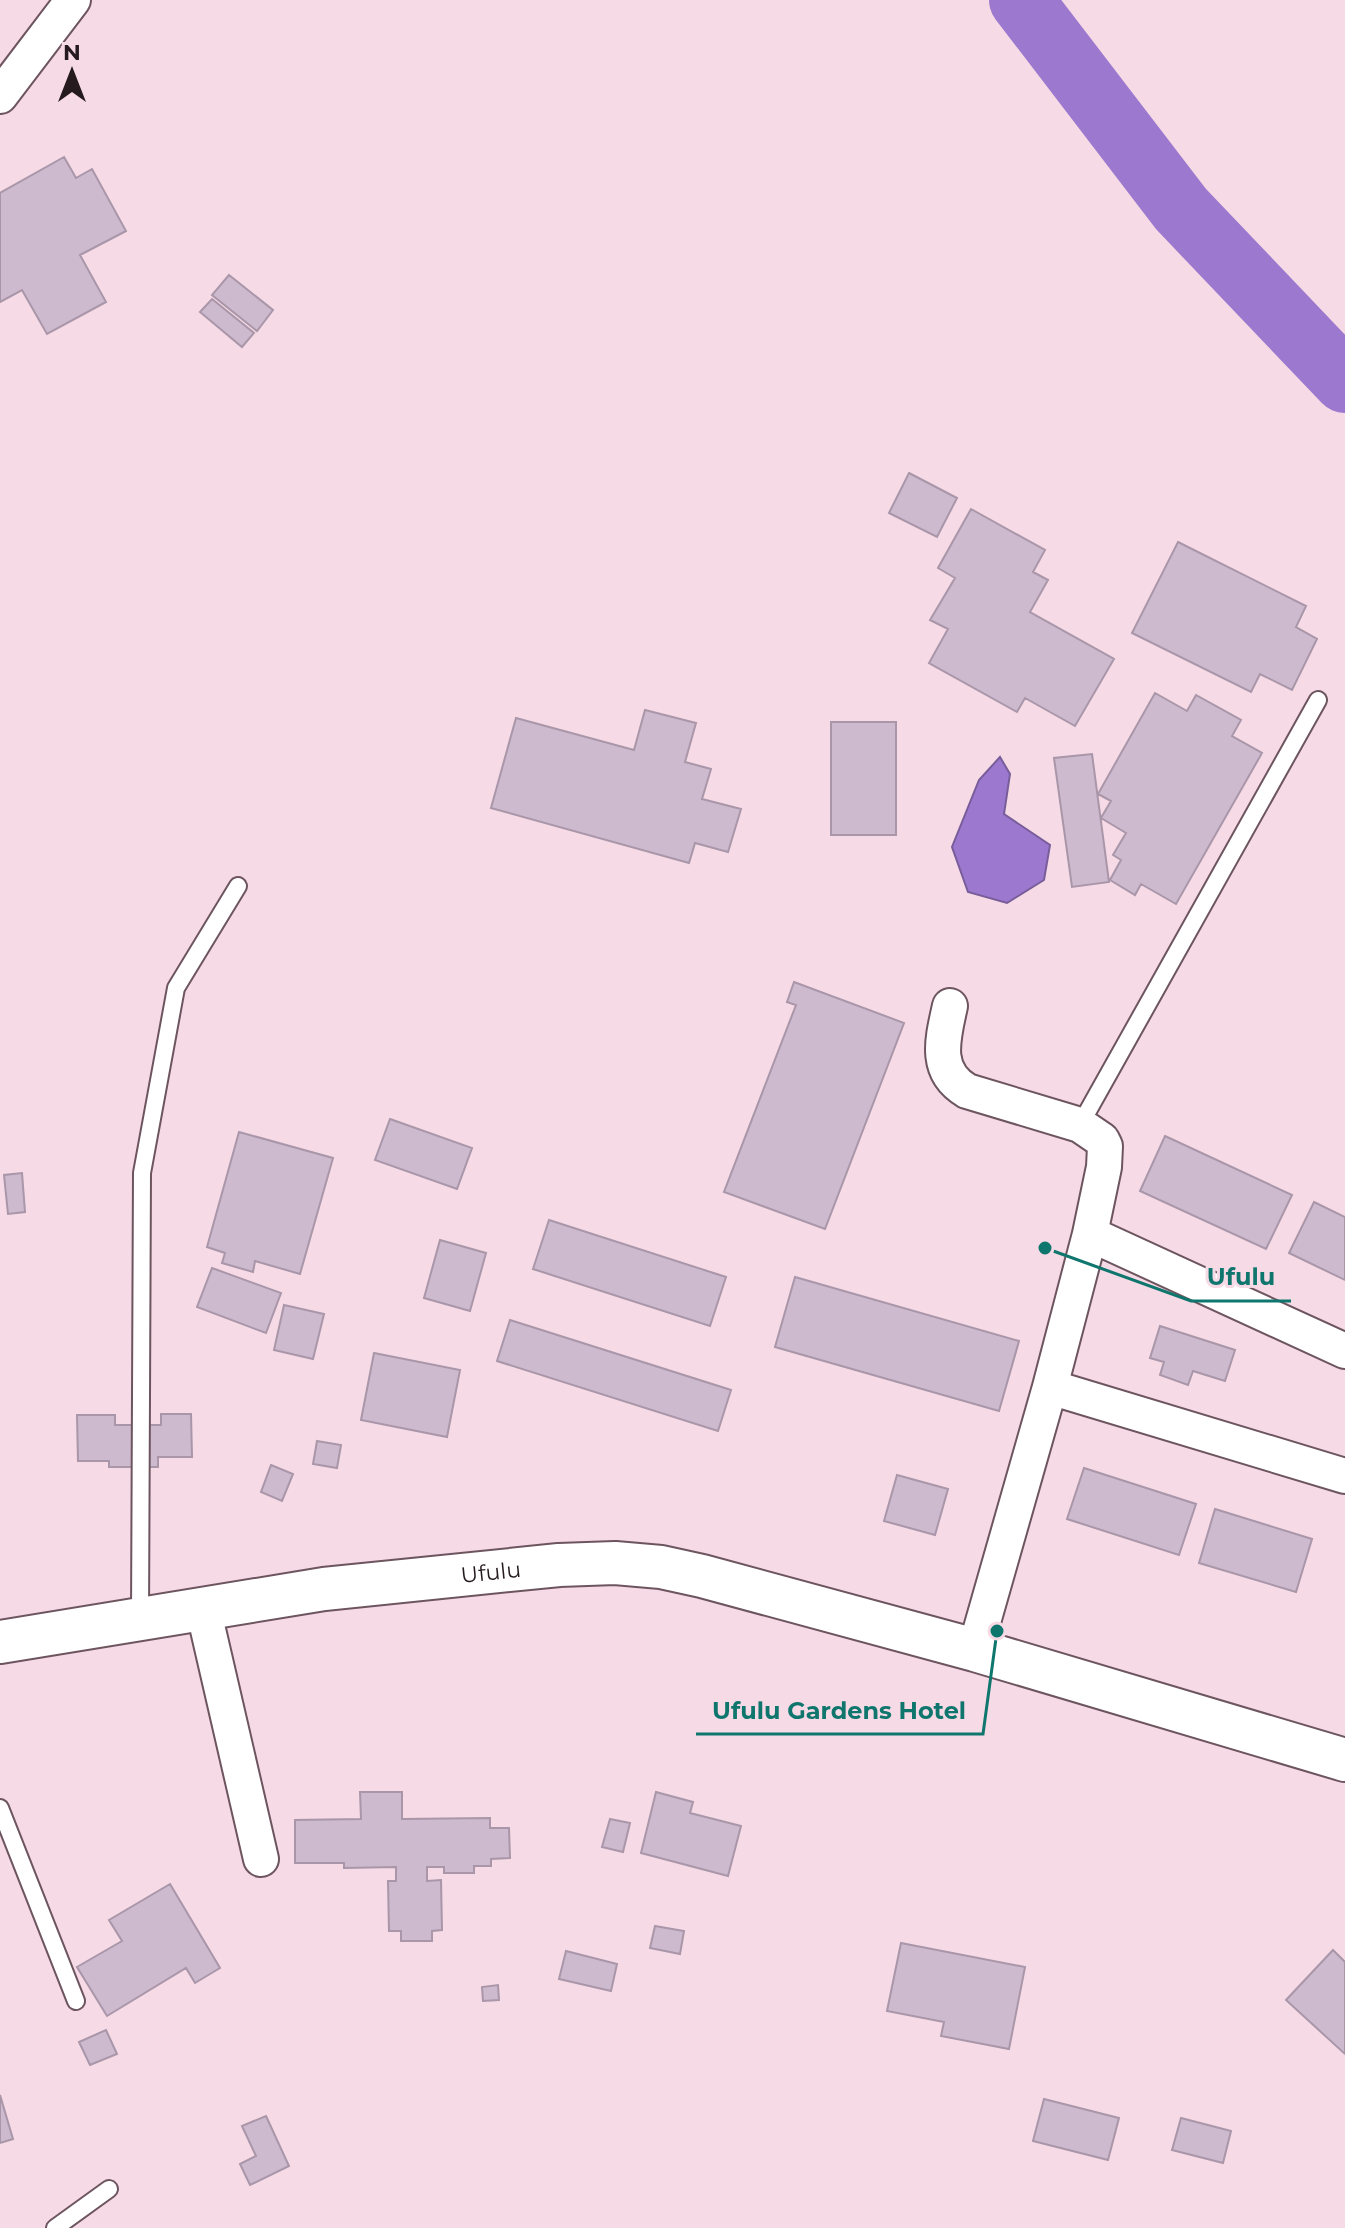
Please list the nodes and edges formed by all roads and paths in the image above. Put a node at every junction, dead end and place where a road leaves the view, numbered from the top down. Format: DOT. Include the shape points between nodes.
graph roads {
  1 [pos="73,0"];
  2 [pos="0,96"];
  3 [pos="1318,700"];
  4 [pos="238,886"];
  5 [pos="950,1006"];
  6 [pos="1080,1125"];
  7 [pos="1090,1234"];
  8 [pos="1345,1351"];
  9 [pos="1050,1387"];
  10 [pos="1345,1476"];
  11 [pos="203,1608"];
  12 [pos="140,1618"];
  13 [pos="0,1642"];
  14 [pos="975,1650"];
  15 [pos="1345,1760"];
  16 [pos="0,1808"];
  17 [pos="261,1859"];
  18 [pos="76,2001"];
  19 [pos="109,2189"];
  20 [pos="55,2228"];
  1 -- 2 [label="street"];
  3 -- 6 [label="lane"];
  4 -- 12 [label="lane" via="176,988 142,1173"];
  5 -- 6 [label="street" via="943,1056 955,1084"];
  6 -- 7 [label="street" via="1105,1146"];
  7 -- 8 [label="street"];
  7 -- 9 [label="street"];
  9 -- 10 [label="street"];
  9 -- 14 [label="street"];
  11 -- 12 [label="street, Ufulu"];
  11 -- 14 [label="street, Ufulu" via="324,1589 615,1563 702,1576"];
  11 -- 17 [label="street"];
  12 -- 13 [label="street, Ufulu"];
  14 -- 15 [label="street, Ufulu"];
  16 -- 18 [label="lane"];
  19 -- 20 [label="lane"];
}
